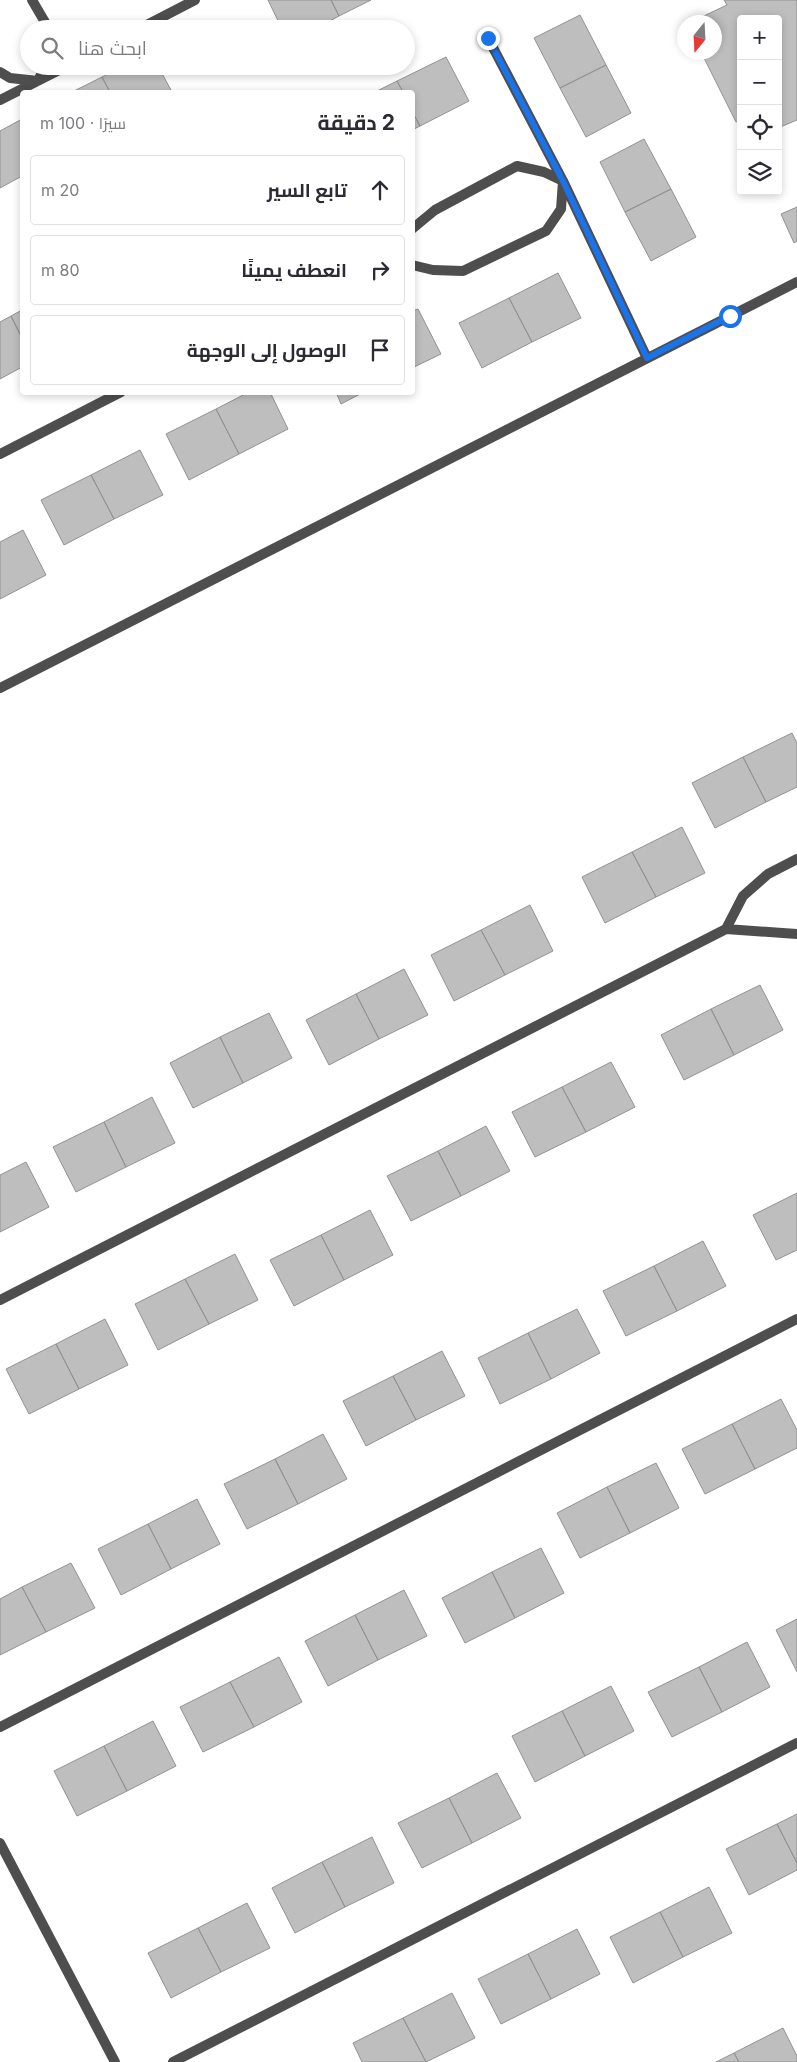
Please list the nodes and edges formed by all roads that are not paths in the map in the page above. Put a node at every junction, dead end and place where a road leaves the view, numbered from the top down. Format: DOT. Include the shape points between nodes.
graph roads {
  1 [pos="32,0"];
  2 [pos="195,0"];
  3 [pos="43,20"];
  4 [pos="156,20"];
  5 [pos="488,38"];
  6 [pos="0,72"];
  7 [pos="41,75"];
  8 [pos="50,75"];
  9 [pos="38,81"];
  10 [pos="0,100"];
  11 [pos="563,181"];
  12 [pos="415,227"];
  13 [pos="415,266"];
  14 [pos="797,282"];
  15 [pos="647,358"];
  16 [pos="115,395"];
  17 [pos="0,454"];
  18 [pos="0,688"];
  19 [pos="797,859"];
  20 [pos="726,930"];
  21 [pos="797,934"];
  22 [pos="0,1300"];
  23 [pos="797,1319"];
  24 [pos="0,1727"];
  25 [pos="797,1742"];
  26 [pos="0,1843"];
  27 [pos="115,2062"];
  28 [pos="173,2062"];
  1 -- 3 [label="street"];
  2 -- 4 [label="street"];
  5 -- 11 [label="street"];
  6 -- 9 [label="street" via="10,78"];
  7 -- 9 [label="street"];
  8 -- 9 [label="street"];
  9 -- 10 [label="street"];
  11 -- 12 [label="street" via="544,172 518,166 435,210"];
  11 -- 13 [label="street" via="561,209 546,231 463,271"];
  11 -- 15 [label="street"];
  14 -- 15 [label="street"];
  15 -- 18 [label="street"];
  16 -- 17 [label="street"];
  19 -- 20 [label="street" via="768,874 743,896"];
  20 -- 21 [label="street"];
  20 -- 22 [label="street"];
  23 -- 24 [label="street"];
  25 -- 28 [label="street"];
  26 -- 27 [label="street"];
}
